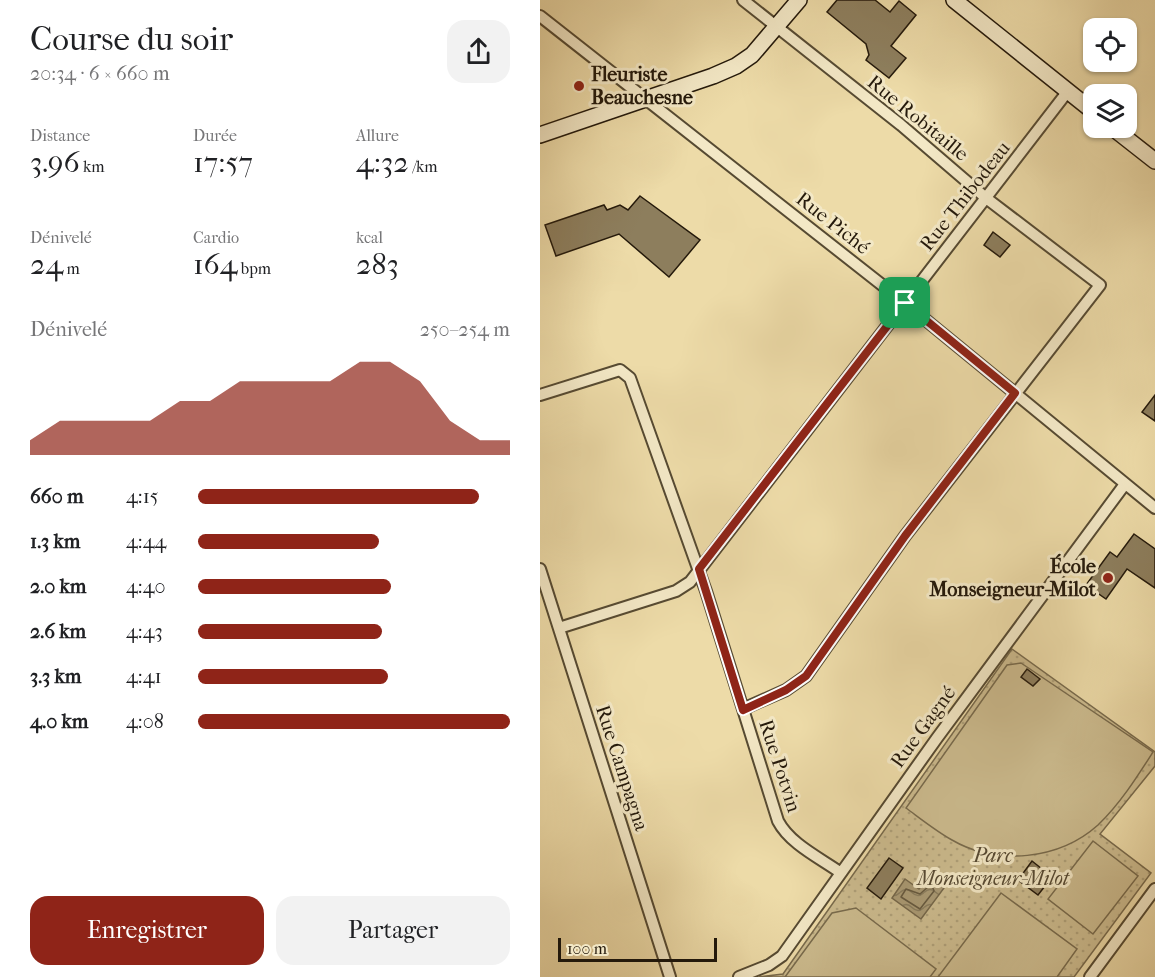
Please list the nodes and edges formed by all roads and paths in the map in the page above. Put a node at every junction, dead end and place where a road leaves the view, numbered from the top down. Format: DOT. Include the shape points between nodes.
graph roads {
  1 [pos="743,0"];
  2 [pos="799,0"];
  3 [pos="954,0"];
  4 [pos="540,16"];
  5 [pos="776,27"];
  6 [pos="1068,91"];
  7 [pos="646,99"];
  8 [pos="1083,103"];
  9 [pos="540,135"];
  10 [pos="1126,138"];
  11 [pos="1155,161"];
  12 [pos="986,198"];
  13 [pos="905,303"];
  14 [pos="1015,393"];
  15 [pos="540,395"];
  16 [pos="1125,484"];
  17 [pos="1155,508"];
  18 [pos="699,569"];
  19 [pos="540,570"];
  20 [pos="559,628"];
  21 [pos="743,710"];
  22 [pos="841,873"];
  23 [pos="1154,892"];
  24 [pos="670,977"];
  25 [pos="739,977"];
  26 [pos="1090,977"];
  1 -- 5 [label="street, Rue Robitaille"];
  2 -- 5 [label="main road"];
  3 -- 6 [label="main road"];
  4 -- 7 [label="street, Rue Piché"];
  5 -- 7 [label="main road" via="752,55 736,66"];
  5 -- 12 [label="street, Rue Robitaille"];
  6 -- 8 [label="main road"];
  6 -- 12 [label="street, Rue Thibodeau"];
  7 -- 9 [label="main road"];
  7 -- 13 [label="street, Rue Piché"];
  10 -- 11 [label="main road"];
  12 -- 13 [label="street, Rue Thibodeau"];
  12 -- 14 [label="street, Rue Robitaille" via="1100,285"];
  13 -- 14 [label="street, Rue Piché"];
  13 -- 18 [label="street, Rue Thibodeau"];
  14 -- 16 [label="street, Rue Piché"];
  14 -- 21 [label="street" via="905,536 806,676"];
  15 -- 18 [label="street, Rue Potvin" via="620,370 630,378"];
  16 -- 17 [label="street, Rue Piché"];
  16 -- 22 [label="street, Rue Gagné"];
  18 -- 20 [label="street, Rue Thibodeau" via="690,582 675,591"];
  18 -- 21 [label="street, Rue Potvin"];
  19 -- 20 [label="street, Rue Campagna"];
  20 -- 24 [label="street, Rue Campagna"];
  21 -- 22 [label="street, Rue Potvin" via="784,832"];
  22 -- 25 [label="street, Rue Gagné" via="782,956"];
  23 -- 26 [label="street"];
}
